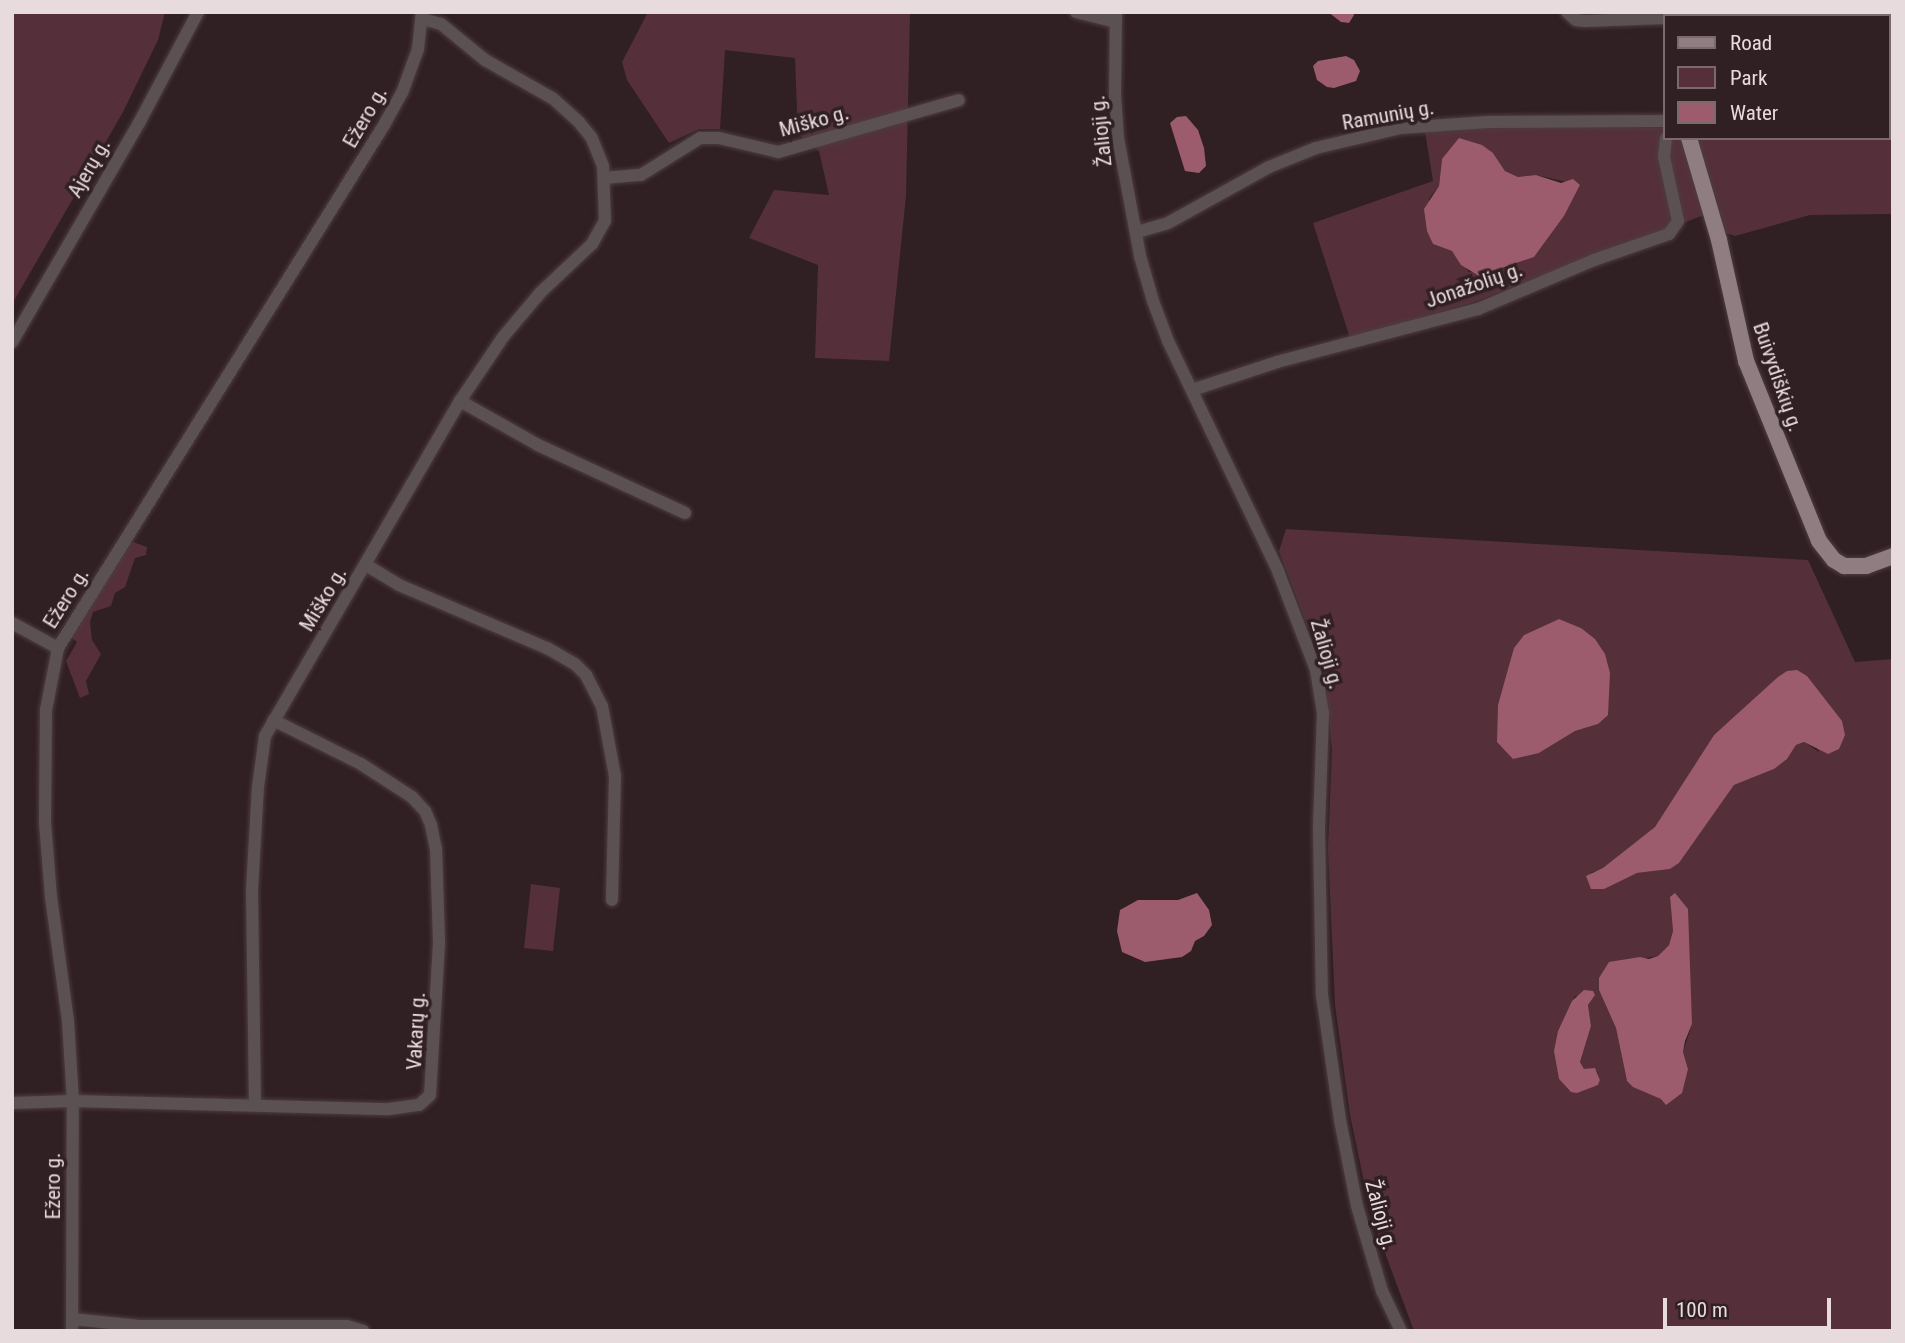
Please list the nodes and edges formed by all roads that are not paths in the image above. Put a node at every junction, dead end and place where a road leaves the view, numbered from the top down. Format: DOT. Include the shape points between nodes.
graph roads {
  1 [pos="198,12"];
  2 [pos="1076,12"];
  3 [pos="1567,12"];
  4 [pos="422,16"];
  5 [pos="1116,17"];
  6 [pos="1664,18"];
  7 [pos="959,100"];
  8 [pos="1664,121"];
  9 [pos="1666,140"];
  10 [pos="1690,140"];
  11 [pos="604,178"];
  12 [pos="1137,232"];
  13 [pos="12,342"];
  14 [pos="1192,390"];
  15 [pos="460,401"];
  16 [pos="685,513"];
  17 [pos="1893,556"];
  18 [pos="366,565"];
  19 [pos="12,623"];
  20 [pos="58,648"];
  21 [pos="273,720"];
  22 [pos="612,900"];
  23 [pos="73,1101"];
  24 [pos="12,1103"];
  25 [pos="255,1105"];
  26 [pos="72,1325"];
  27 [pos="146,1328"];
  28 [pos="363,1331"];
  29 [pos="1401,1331"];
  1 -- 13 [label="street, Ajerų g."];
  2 -- 5 [label="street"];
  3 -- 6 [label="street" via="1585,21"];
  4 -- 11 [label="street, Miško g." via="441,24 485,60 567,109 591,137"];
  4 -- 20 [label="street, Ežero g." via="418,49 384,125"];
  5 -- 12 [label="street, Žalioji g." via="1118,138"];
  7 -- 11 [label="street, Miško g." via="778,152 701,138 641,175"];
  8 -- 12 [label="street, Ramunių g." via="1488,122 1400,128 1316,148 1269,167 1168,223"];
  9 -- 14 [label="street, Jonažolių g." via="1664,158 1678,212 1675,229 1669,234 1478,309 1277,362"];
  10 -- 17 [label="main road, Buivydiškių g." via="1719,240 1746,361 1819,541 1834,561 1844,566 1866,566"];
  11 -- 15 [label="street, Miško g." via="606,206 601,233 503,337"];
  12 -- 14 [label="street, Žalioji g." via="1153,302"];
  14 -- 29 [label="street, Žalioji g." via="1278,571 1316,670 1323,713 1319,830 1322,995 1357,1206 1382,1291"];
  15 -- 16 [label="street" via="538,445"];
  15 -- 18 [label="street, Miško g."];
  18 -- 21 [label="street, Miško g."];
  18 -- 22 [label="street" via="399,585 547,648 586,675 602,706 615,776"];
  19 -- 20 [label="street"];
  20 -- 23 [label="street, Ežero g." via="47,710 45,822"];
  21 -- 25 [label="street, Miško g." via="261,749 252,890"];
  21 -- 25 [label="street, Vakarų g." via="361,764 412,797 425,811 436,849 439,899 433,1086 419,1105 402,1109"];
  23 -- 24 [label="street, Vakarų g."];
  23 -- 25 [label="street, Vakarų g."];
  23 -- 26 [label="street, Ežero g."];
  26 -- 27 [label="street"];
  27 -- 28 [label="street" via="347,1326"];
}
